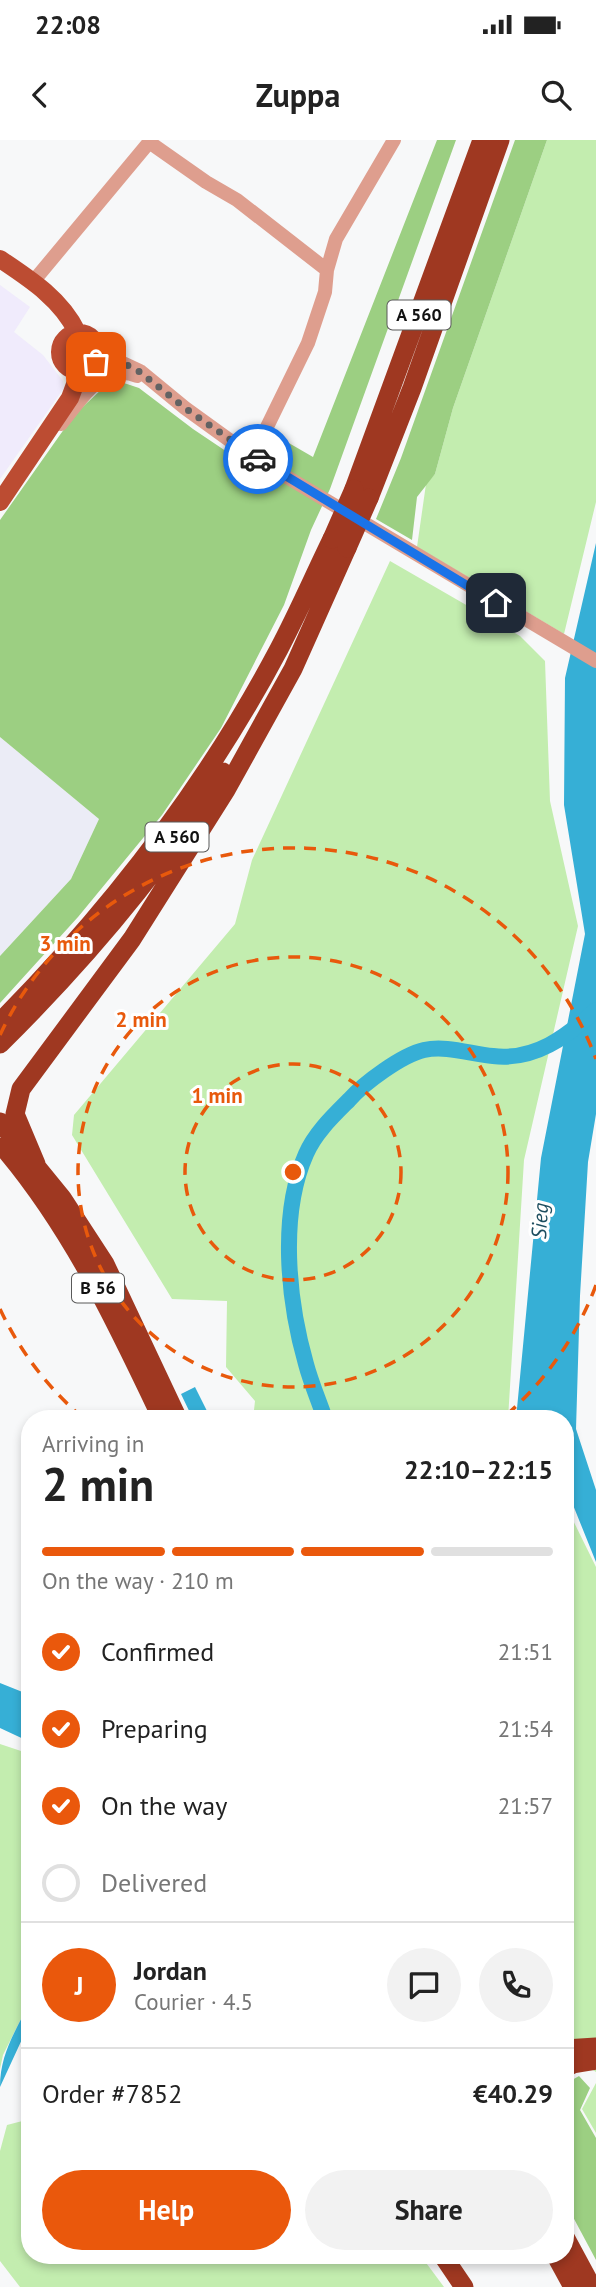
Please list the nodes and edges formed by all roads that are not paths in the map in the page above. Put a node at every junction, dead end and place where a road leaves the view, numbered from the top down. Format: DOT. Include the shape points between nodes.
graph roads {
  1 [pos="482,140"];
  2 [pos="500,140"];
  3 [pos="150,141"];
  4 [pos="390,141"];
  5 [pos="0,259"];
  6 [pos="327,270"];
  7 [pos="32,282"];
  8 [pos="77,332"];
  9 [pos="98,356"];
  10 [pos="79,371"];
  11 [pos="154,383"];
  12 [pos="39,446"];
  13 [pos="250,455"];
  14 [pos="362,493"];
  15 [pos="0,502"];
  16 [pos="339,544"];
  17 [pos="321,606"];
  18 [pos="596,661"];
  19 [pos="0,1023"];
  20 [pos="0,1044"];
  21 [pos="28,1077"];
  22 [pos="0,1097"];
  23 [pos="0,1122"];
  24 [pos="0,1143"];
  25 [pos="0,1153"];
  26 [pos="27,1165"];
  27 [pos="158,1410"];
  28 [pos="174,1410"];
  29 [pos="596,2048"];
  30 [pos="574,2049"];
  31 [pos="596,2060"];
  32 [pos="574,2064"];
  33 [pos="574,2254"];
  34 [pos="448,2264"];
  35 [pos="457,2264"];
  36 [pos="560,2264"];
  37 [pos="464,2287"];
  38 [pos="472,2287"];
  39 [pos="573,2287"];
  40 [pos="592,2287"];
  1 -- 14 [label="highway, A 560"];
  2 -- 14 [label="highway, A 560" via="412,388"];
  3 -- 6 [label="street" via="237,200"];
  3 -- 7 [label="street"];
  4 -- 6 [label="street" via="336,239"];
  5 -- 7 [label="main road"];
  6 -- 13 [label="street" via="325,292 308,343"];
  7 -- 8 [label="main road" via="68,314"];
  8 -- 9 [label="main road" via="94,339"];
  8 -- 10 [label="main road" via="62,341 60,353 64,364"];
  9 -- 10 [label="main road" via="91,367"];
  9 -- 11 [label="street" via="125,364"];
  10 -- 12 [label="main road" via="70,398"];
  11 -- 12 [label="street" via="123,372 107,375"];
  11 -- 13 [label="street"];
  12 -- 15 [label="main road"];
  13 -- 18 [label="street"];
  14 -- 16 [label="highway, A 560, bridge"];
  16 -- 17 [label="highway, A 560"];
  16 -- 19 [label="highway, A 560" via="262,679 176,814 100,914"];
  17 -- 20 [label="highway, A 560" via="270,696 187,824 104,931"];
  17 -- 21 [label="highway" via="274,706 203,828 106,975"];
  21 -- 22 [label="highway"];
  21 -- 26 [label="highway" via="15,1114"];
  23 -- 26 [label="highway, B 56"];
  24 -- 26 [label="highway, B 56"];
  25 -- 26 [label="highway"];
  26 -- 27 [label="highway, B 56" via="100,1292"];
  26 -- 28 [label="highway, B 56" via="75,1216 105,1264"];
  29 -- 30 [label="highway"];
  31 -- 32 [label="highway"];
  33 -- 40 [label="highway"];
  34 -- 37 [label="highway"];
  35 -- 38 [label="highway"];
  36 -- 39 [label="highway"];
}
